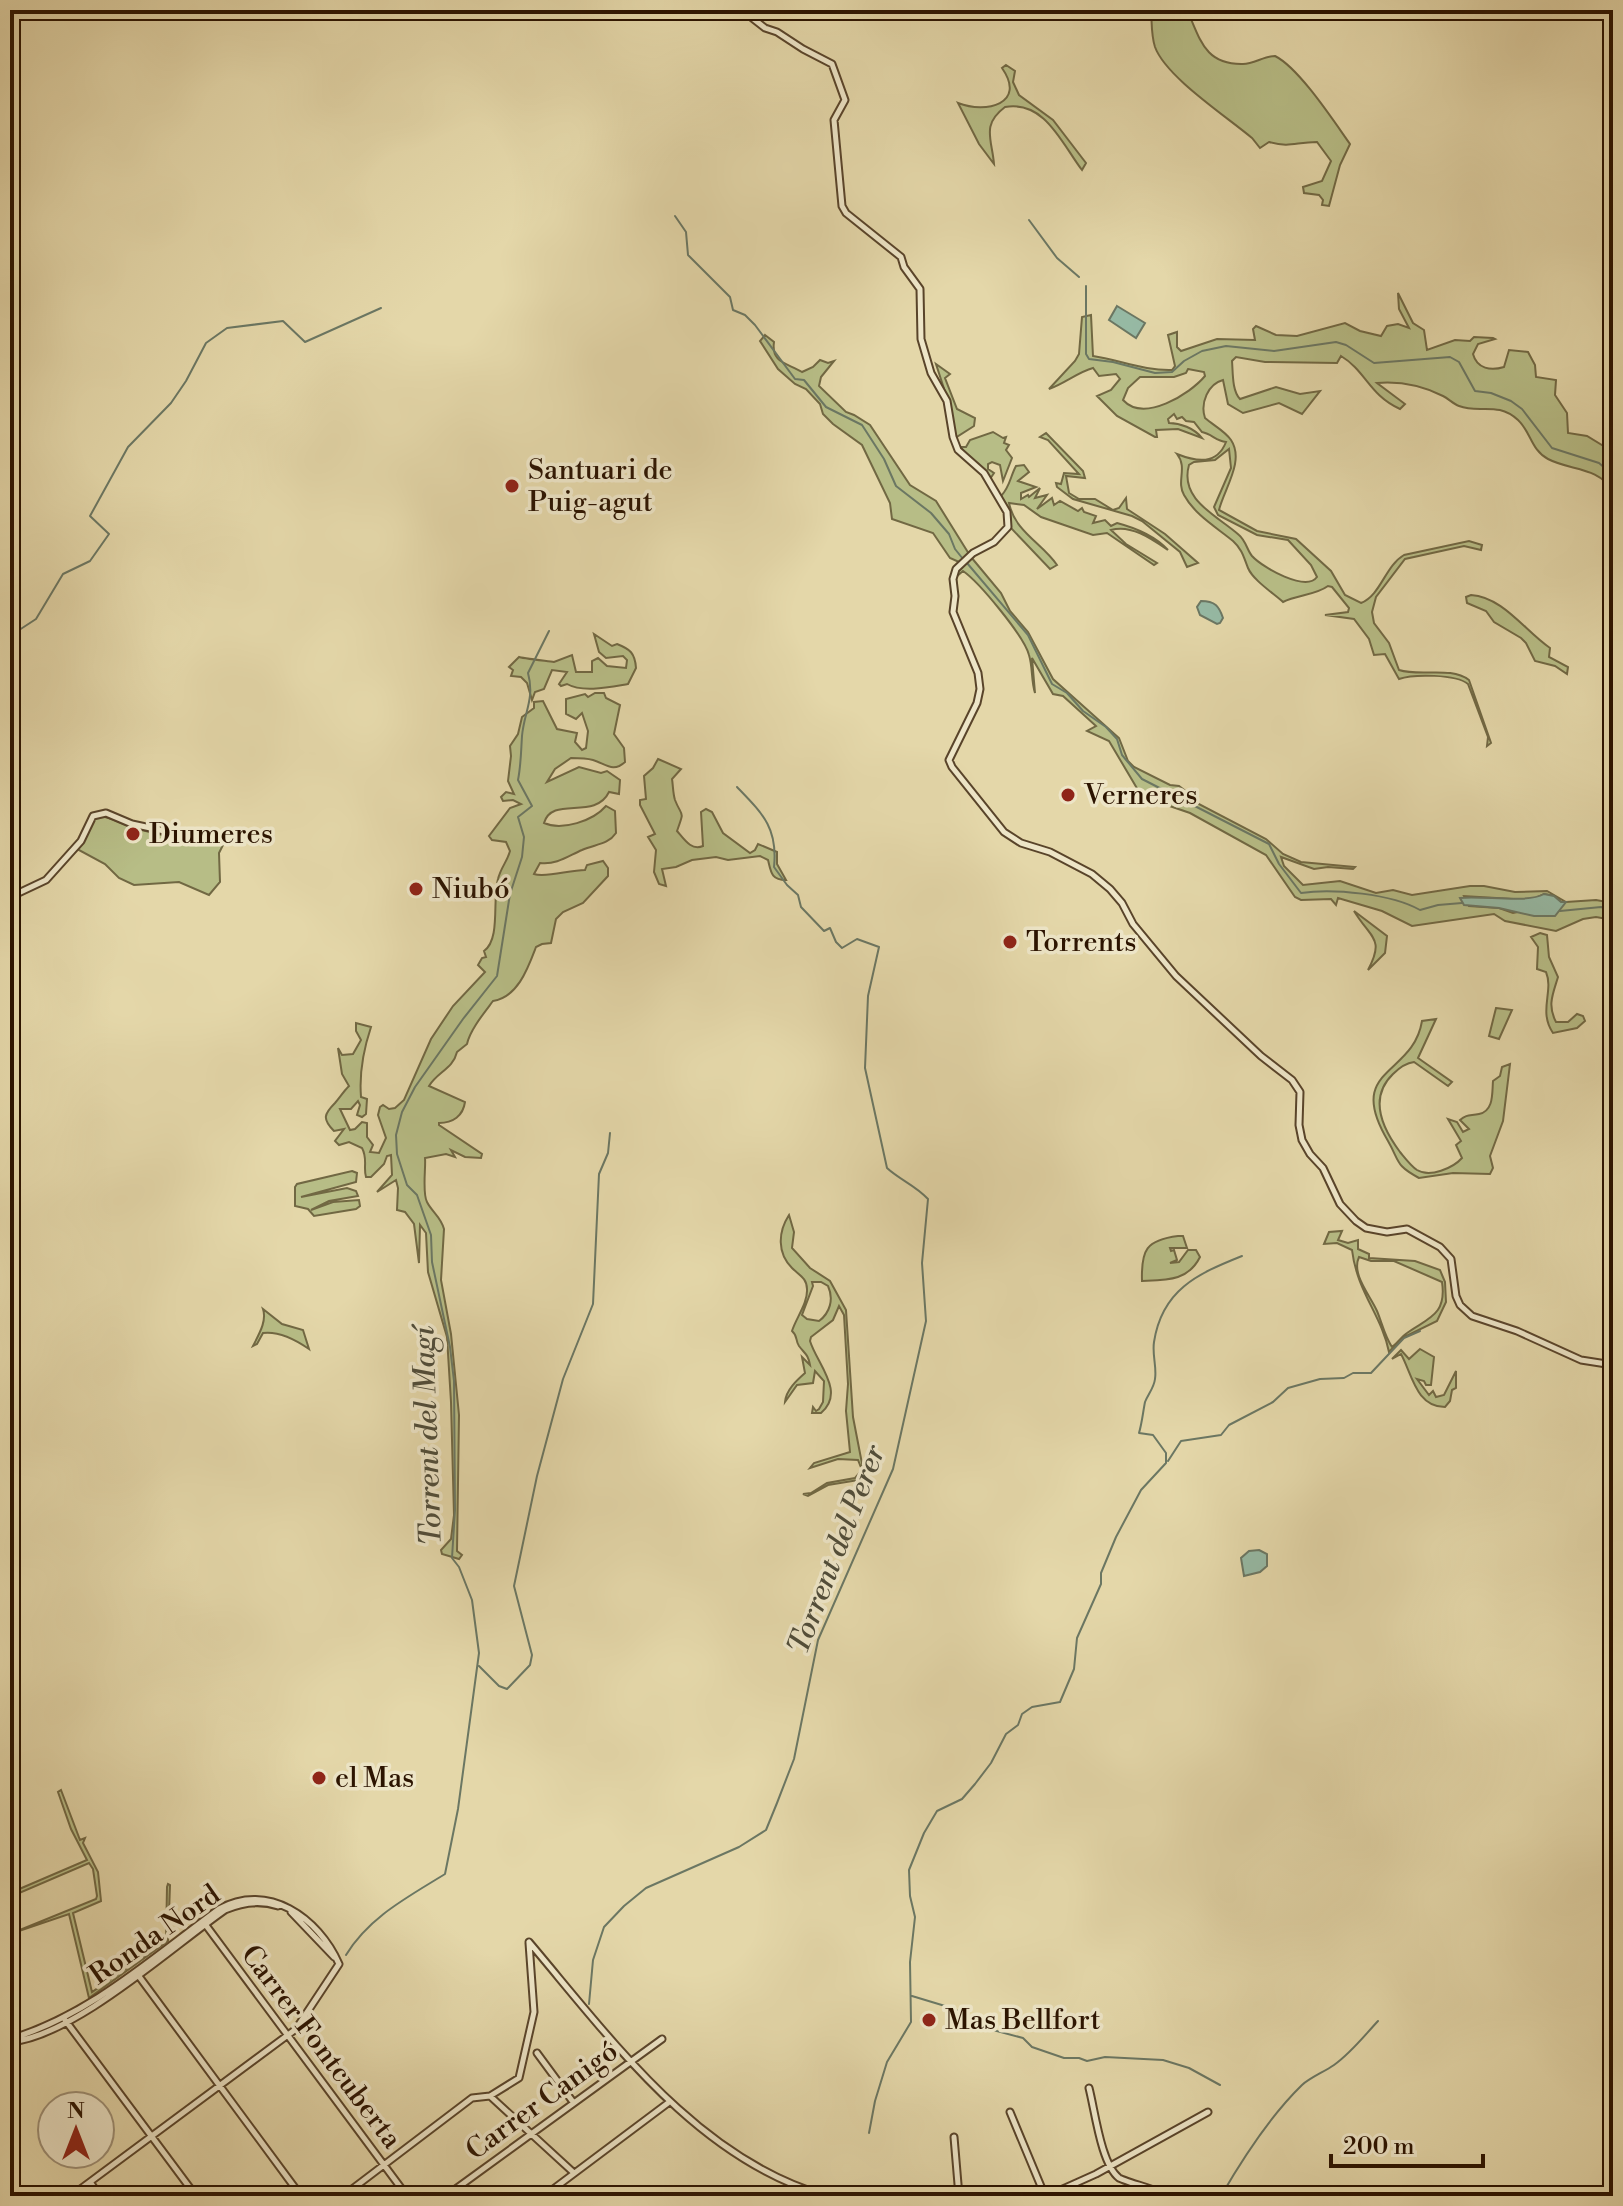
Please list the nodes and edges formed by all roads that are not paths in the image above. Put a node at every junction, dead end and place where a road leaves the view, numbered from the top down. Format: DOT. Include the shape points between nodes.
graph roads {
  1 [pos="742,10"];
  2 [pos="197,838"];
  3 [pos="10,897"];
  4 [pos="1613,1365"];
  5 [pos="204,1922"];
  6 [pos="136,1973"];
  7 [pos="66,2020"];
  8 [pos="288,2036"];
  9 [pos="662,2039"];
  10 [pos="10,2041"];
  11 [pos="537,2053"];
  12 [pos="631,2062"];
  13 [pos="220,2086"];
  14 [pos="1089,2088"];
  15 [pos="490,2096"];
  16 [pos="573,2102"];
  17 [pos="669,2103"];
  18 [pos="1010,2112"];
  19 [pos="1208,2112"];
  20 [pos="530,2133"];
  21 [pos="152,2136"];
  22 [pos="954,2137"];
  23 [pos="384,2165"];
  24 [pos="1109,2167"];
  25 [pos="574,2173"];
  26 [pos="90,2182"];
  27 [pos="1613,2185"];
  28 [pos="1161,2192"];
  29 [pos="71,2196"];
  30 [pos="100,2196"];
  31 [pos="196,2196"];
  32 [pos="301,2196"];
  33 [pos="343,2196"];
  34 [pos="407,2196"];
  35 [pos="446,2196"];
  36 [pos="544,2196"];
  37 [pos="826,2196"];
  38 [pos="959,2196"];
  39 [pos="1046,2196"];
  40 [pos="1603,2196"];
  1 -- 4 [label="street" via="832,64 845,100 834,120 842,206 901,257 915,278 921,339 947,401 958,450 984,473 1007,512 1008,527 956,569 953,579 953,612 980,689 949,760 952,767 1004,832 1092,874 1110,889 1176,976 1292,1080 1300,1092 1302,1140 1356,1221 1387,1232 1407,1229 1440,1247 1451,1259 1460,1305 1472,1316 1555,1351"];
  2 -- 3 [label="street" via="106,813 93,816 81,841 46,880"];
  5 -- 6 [label="street, Ronda Nord"];
  5 -- 8 [label="street, Carrer Fontcuberta"];
  5 -- 8 [label="street, Ronda Nord" via="240,1904 274,1904 295,1914 339,1964"];
  6 -- 7 [label="street, Ronda Nord"];
  6 -- 13 [label="street"];
  7 -- 10 [label="street, Ronda Nord" via="38,2035"];
  7 -- 21 [label="street"];
  8 -- 13 [label="street"];
  8 -- 23 [label="street, Carrer Fontcuberta"];
  9 -- 12 [label="street, Carrer Canigó"];
  11 -- 16 [label="street"];
  12 -- 15 [label="street" via="529,1942 534,2012 523,2068 519,2078"];
  12 -- 16 [label="street, Carrer Canigó"];
  12 -- 17 [label="street"];
  13 -- 21 [label="street"];
  13 -- 32 [label="street"];
  14 -- 24 [label="street"];
  15 -- 20 [label="street"];
  15 -- 23 [label="street" via="472,2098"];
  16 -- 20 [label="street, Carrer Canigó"];
  17 -- 25 [label="street"];
  17 -- 37 [label="street" via="770,2175"];
  18 -- 39 [label="street"];
  19 -- 24 [label="street"];
  20 -- 25 [label="street"];
  20 -- 35 [label="street, Carrer Canigó"];
  21 -- 26 [label="street"];
  21 -- 31 [label="street"];
  22 -- 38 [label="street"];
  23 -- 33 [label="street"];
  23 -- 34 [label="street, Carrer Fontcuberta"];
  24 -- 28 [label="street" via="1122,2180"];
  24 -- 39 [label="street"];
  25 -- 36 [label="street"];
  26 -- 29 [label="street"];
  26 -- 30 [label="street"];
  27 -- 40 [label="street"];
}
